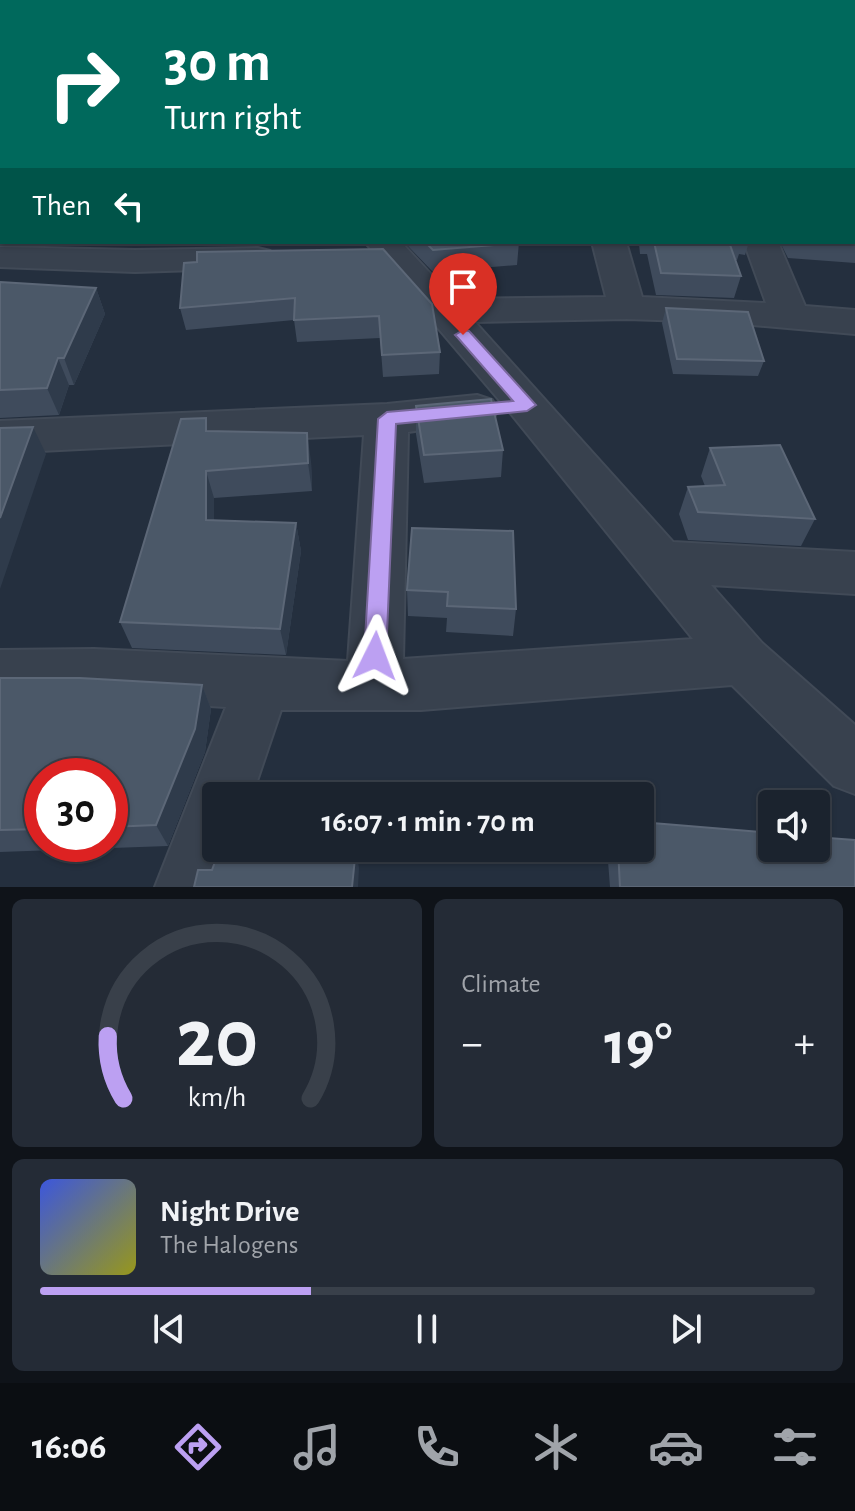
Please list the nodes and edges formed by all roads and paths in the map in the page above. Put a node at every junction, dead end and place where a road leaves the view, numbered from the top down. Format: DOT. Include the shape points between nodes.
graph roads {
  1 [pos="610,244"];
  2 [pos="762,244"];
  3 [pos="138,251"];
  4 [pos="374,251"];
  5 [pos="0,257"];
  6 [pos="286,258"];
  7 [pos="627,308"];
  8 [pos="442,311"];
  9 [pos="790,316"];
  10 [pos="855,322"];
  11 [pos="527,405"];
  12 [pos="387,419"];
  13 [pos="0,437"];
  14 [pos="662,562"];
  15 [pos="855,573"];
  16 [pos="743,660"];
  17 [pos="0,675"];
  18 [pos="263,683"];
  19 [pos="374,686"];
  20 [pos="855,765"];
  21 [pos="226,782"];
  22 [pos="202,849"];
  23 [pos="188,887"];
  1 -- 7 [label="street"];
  2 -- 9 [label="street"];
  3 -- 5 [label="street"];
  3 -- 6 [label="street"];
  4 -- 8 [label="street"];
  7 -- 8 [label="street"];
  7 -- 9 [label="street"];
  8 -- 11 [label="street"];
  9 -- 10 [label="street"];
  11 -- 12 [label="street"];
  11 -- 14 [label="street"];
  12 -- 13 [label="street"];
  12 -- 19 [label="street"];
  14 -- 15 [label="street"];
  14 -- 16 [label="street"];
  16 -- 19 [label="street"];
  16 -- 20 [label="street"];
  17 -- 18 [label="street" via="64,671"];
  18 -- 19 [label="street"];
  18 -- 21 [label="street"];
  22 -- 23 [label="street"];
}
